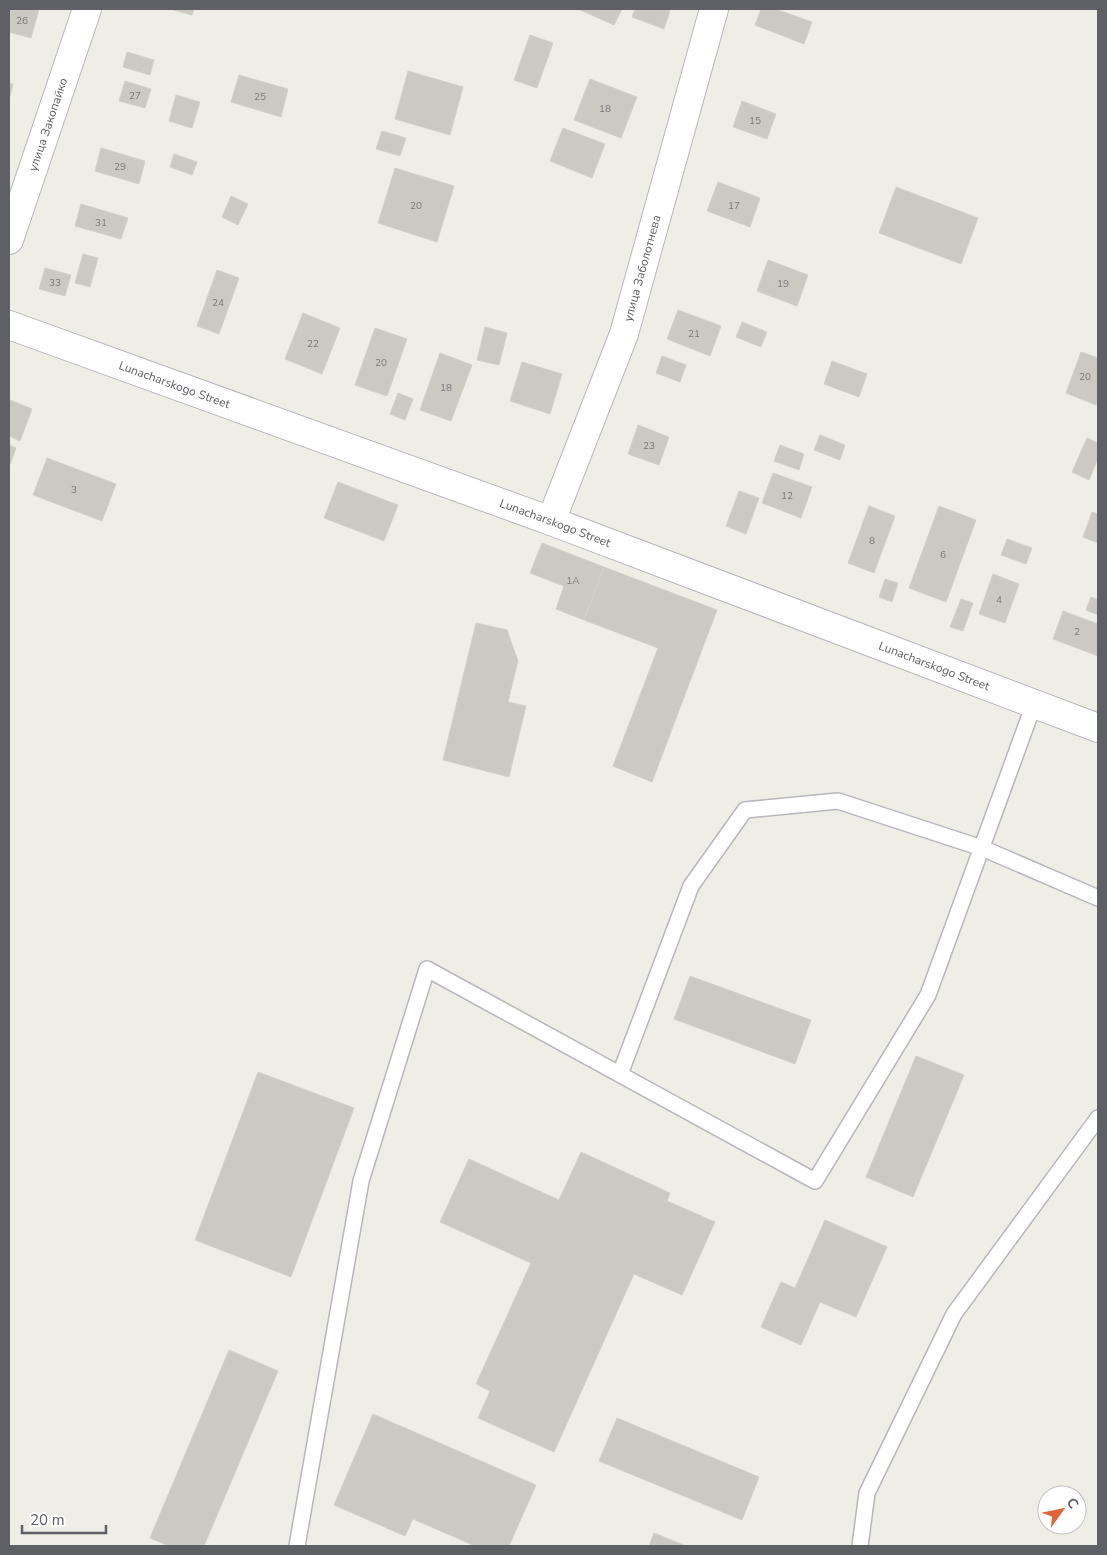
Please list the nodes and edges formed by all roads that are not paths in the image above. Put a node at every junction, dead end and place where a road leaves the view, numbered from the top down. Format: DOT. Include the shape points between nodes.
graph roads {
  1 [pos="87,9"];
  2 [pos="714,9"];
  3 [pos="9,240"];
  4 [pos="9,325"];
  5 [pos="550,521"];
  6 [pos="1034,704"];
  7 [pos="1096,719"];
  8 [pos="982,848"];
  9 [pos="1098,898"];
  10 [pos="620,1074"];
  11 [pos="1098,1118"];
  12 [pos="297,1546"];
  13 [pos="860,1546"];
  1 -- 3 [label="street, улица Закопайко"];
  2 -- 5 [label="street, улица Заболотнева" via="624,334"];
  4 -- 5 [label="street, Lunacharskogo Street"];
  5 -- 6 [label="street, Lunacharskogo Street"];
  6 -- 7 [label="street, Lunacharskogo Street"];
  6 -- 8 [label="lane"];
  8 -- 9 [label="lane"];
  8 -- 10 [label="lane" via="838,801 745,810 691,886"];
  8 -- 10 [label="lane" via="928,995 815,1181"];
  10 -- 12 [label="lane" via="427,969 361,1181"];
  11 -- 13 [label="lane" via="954,1314 867,1493"];
}
